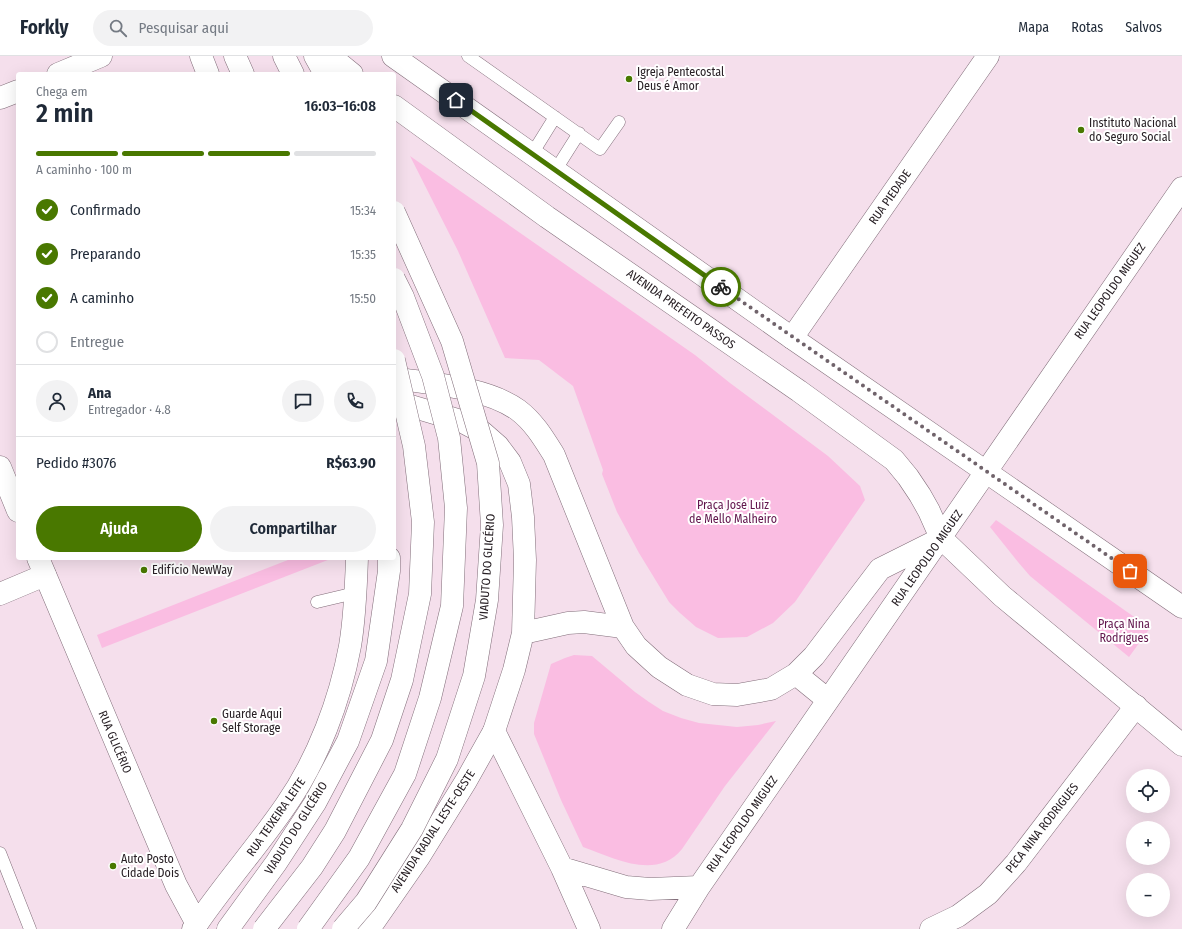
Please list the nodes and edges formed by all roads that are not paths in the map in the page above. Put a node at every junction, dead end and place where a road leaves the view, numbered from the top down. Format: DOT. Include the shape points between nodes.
graph roads {
  1 [pos="102,56"];
  2 [pos="201,56"];
  3 [pos="235,56"];
  4 [pos="284,56"];
  5 [pos="315,56"];
  6 [pos="330,56"];
  7 [pos="393,56"];
  8 [pos="468,56"];
  9 [pos="988,56"];
  10 [pos="63,72"];
  11 [pos="207,72"];
  12 [pos="242,72"];
  13 [pos="293,72"];
  14 [pos="324,72"];
  15 [pos="350,72"];
  16 [pos="16,92"];
  17 [pos="0,98"];
  18 [pos="396,107"];
  19 [pos="555,117"];
  20 [pos="619,122"];
  21 [pos="579,133"];
  22 [pos="532,154"];
  23 [pos="555,171"];
  24 [pos="1182,188"];
  25 [pos="396,216"];
  26 [pos="396,283"];
  27 [pos="792,338"];
  28 [pos="396,369"];
  29 [pos="396,378"];
  30 [pos="396,402"];
  31 [pos="0,468"];
  32 [pos="986,470"];
  33 [pos="16,506"];
  34 [pos="941,538"];
  35 [pos="357,560"];
  36 [pos="389,560"];
  37 [pos="42,567"];
  38 [pos="355,593"];
  39 [pos="0,594"];
  40 [pos="317,602"];
  41 [pos="1182,607"];
  42 [pos="623,626"];
  43 [pos="523,633"];
  44 [pos="796,674"];
  45 [pos="828,700"];
  46 [pos="1136,706"];
  47 [pos="494,731"];
  48 [pos="1182,744"];
  49 [pos="0,853"];
  50 [pos="562,868"];
  51 [pos="5,882"];
  52 [pos="699,887"];
  53 [pos="193,927"];
  54 [pos="30,929"];
  55 [pos="228,929"];
  56 [pos="264,929"];
  57 [pos="308,929"];
  58 [pos="343,929"];
  59 [pos="369,929"];
  60 [pos="589,929"];
  61 [pos="673,929"];
  62 [pos="931,929"];
  1 -- 10 [label="main road"];
  2 -- 11 [label="main road"];
  3 -- 12 [label="main road"];
  4 -- 13 [label="main road"];
  5 -- 14 [label="main road"];
  6 -- 15 [label="main road"];
  7 -- 22 [label="main road"];
  8 -- 19 [label="lane"];
  9 -- 27 [label="main road, RUA PIEDADE"];
  16 -- 17 [label="main road"];
  18 -- 34 [label="main road, AVENIDA PREFEITO PASSOS" via="547,217 799,391 894,460 920,495"];
  19 -- 21 [label="lane"];
  19 -- 22 [label="lane"];
  20 -- 21 [label="lane" via="600,149"];
  21 -- 23 [label="lane"];
  22 -- 23 [label="main road"];
  23 -- 27 [label="main road"];
  24 -- 32 [label="main road, RUA LEOPOLDO MIGUEZ"];
  25 -- 58 [label="main road, VIADUTO DO GLICÉRIO, bridge" via="452,341 488,463 492,525 487,600 474,676 447,759 412,829 366,902"];
  26 -- 57 [label="main road, bridge" via="433,376 449,438 456,508 452,606 430,698 405,774 359,858"];
  27 -- 32 [label="main road"];
  28 -- 56 [label="main road, bridge" via="414,446 423,522 420,594 402,680 382,740 335,831 312,867"];
  29 -- 42 [label="main road" via="458,388 496,398 518,410 528,419 543,436 554,456"];
  30 -- 43 [label="main road" via="461,421 482,432 498,446 510,462 519,484 523,517"];
  31 -- 33 [label="main road"];
  32 -- 34 [label="main road, RUA LEOPOLDO MIGUEZ"];
  32 -- 41 [label="main road"];
  34 -- 44 [label="main road" via="880,569 814,656"];
  34 -- 45 [label="main road, RUA LEOPOLDO MIGUEZ"];
  34 -- 46 [label="main road" via="1002,596"];
  35 -- 38 [label="main road, RUA TEIXEIRA LEITE"];
  36 -- 55 [label="main road, VIADUTO DO GLICÉRIO" via="376,661 348,740 314,803 276,863"];
  37 -- 39 [label="main road"];
  37 -- 53 [label="main road, RUA GLICÉRIO"];
  38 -- 40 [label="lane"];
  38 -- 53 [label="main road, RUA TEIXEIRA LEITE" via="350,645 341,682 330,719 309,768 287,804"];
  42 -- 43 [label="main road" via="568,623"];
  42 -- 44 [label="main road" via="636,646 659,667 687,685 713,694 738,696 771,689"];
  43 -- 47 [label="main road"];
  44 -- 45 [label="main road"];
  45 -- 52 [label="main road, RUA LEOPOLDO MIGUEZ"];
  46 -- 48 [label="main road"];
  46 -- 62 [label="main road, PECA NINA RODRIGUES" via="1016,863 988,894 958,916"];
  47 -- 50 [label="main road"];
  47 -- 59 [label="main road, AVENIDA RADIAL LESTE-OESTE" via="419,857"];
  49 -- 51 [label="lane"];
  50 -- 52 [label="main road" via="626,886 650,889"];
  50 -- 60 [label="main road"];
  51 -- 54 [label="lane"];
  52 -- 61 [label="main road, RUA LEOPOLDO MIGUEZ"];
}
